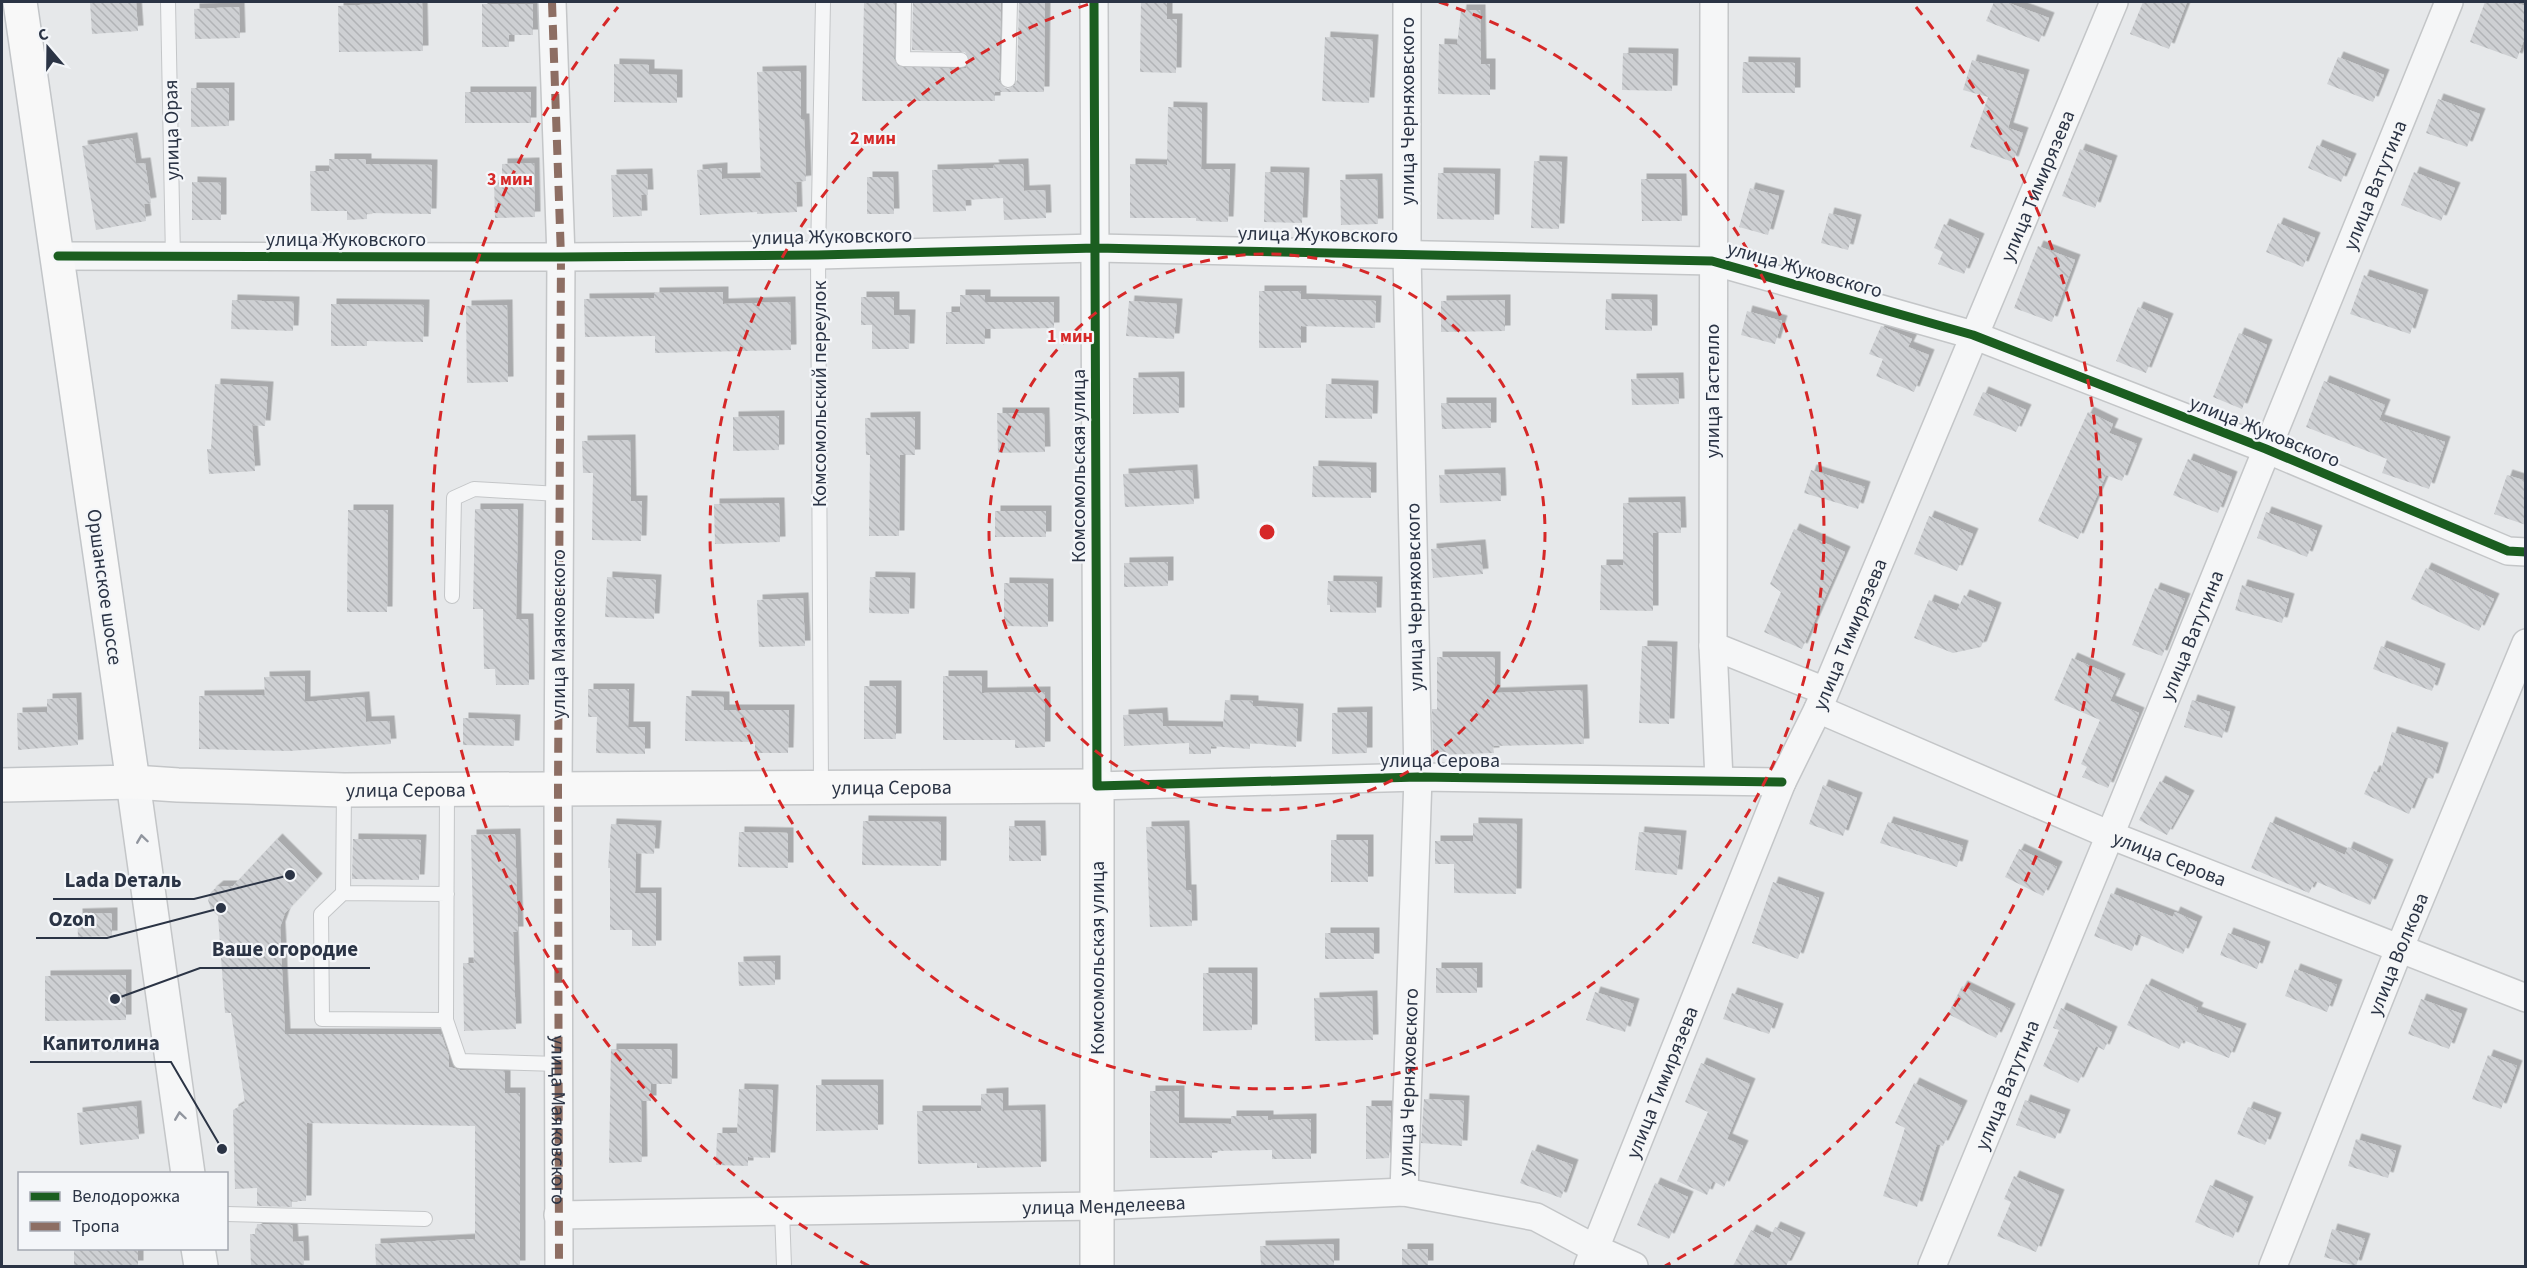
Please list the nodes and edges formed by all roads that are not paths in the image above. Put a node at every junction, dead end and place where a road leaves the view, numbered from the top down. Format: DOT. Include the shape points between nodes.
graph roads {
  1 [pos="20,2"];
  2 [pos="168,2"];
  3 [pos="552,2"];
  4 [pos="823,2"];
  5 [pos="904,2"];
  6 [pos="1010,2"];
  7 [pos="1094,2"];
  8 [pos="1407,2"];
  9 [pos="1714,2"];
  10 [pos="2114,2"];
  11 [pos="2449,2"];
  12 [pos="961,60"];
  13 [pos="1008,80"];
  14 [pos="1095,248"];
  15 [pos="1407,253"];
  16 [pos="818,255"];
  17 [pos="58,256"];
  18 [pos="561,257"];
  19 [pos="173,258"];
  20 [pos="1712,261"];
  21 [pos="1973,335"];
  22 [pos="2266,449"];
  23 [pos="559,494"];
  24 [pos="2526,552"];
  25 [pos="452,596"];
  26 [pos="2526,643"];
  27 [pos="1713,646"];
  28 [pos="1822,700"];
  29 [pos="1418,777"];
  30 [pos="1719,780"];
  31 [pos="133,782"];
  32 [pos="1782,783"];
  33 [pos="2,785"];
  34 [pos="1097,786"];
  35 [pos="821,787"];
  36 [pos="558,788"];
  37 [pos="447,789"];
  38 [pos="344,790"];
  39 [pos="2110,835"];
  40 [pos="342,893"];
  41 [pos="447,894"];
  42 [pos="2400,947"];
  43 [pos="2526,998"];
  44 [pos="447,1020"];
  45 [pos="558,1064"];
  46 [pos="188,1172"];
  47 [pos="1404,1192"];
  48 [pos="1098,1206"];
  49 [pos="783,1211"];
  50 [pos="228,1214"];
  51 [pos="558,1215"];
  52 [pos="425,1219"];
  53 [pos="198,1250"];
  54 [pos="1592,1258"];
  55 [pos="201,1266"];
  56 [pos="559,1266"];
  57 [pos="784,1266"];
  58 [pos="1097,1266"];
  59 [pos="1634,1266"];
  60 [pos="1932,1266"];
  61 [pos="2273,1266"];
  1 -- 17 [label="main road, Оршанское шоссе"];
  2 -- 19 [label="lane, улица Орая"];
  3 -- 18 [label="street, улица Маяковского"];
  4 -- 16 [label="lane, Комсомольский переулок"];
  5 -- 12 [label="lane" via="903,59"];
  6 -- 13 [label="lane"];
  7 -- 14 [label="street, Комсомольская улица"];
  8 -- 15 [label="street, улица Черняховского"];
  9 -- 20 [label="street, улица Гастелло"];
  10 -- 21 [label="street, улица Тимирязева"];
  11 -- 22 [label="street, улица Ватутина"];
  14 -- 15 [label="street, улица Жуковского"];
  14 -- 16 [label="street, улица Жуковского"];
  14 -- 34 [label="street, Комсомольская улица"];
  15 -- 20 [label="street, улица Жуковского"];
  15 -- 29 [label="street, улица Черняховского"];
  16 -- 18 [label="street, улица Жуковского"];
  16 -- 35 [label="lane, Комсомольский переулок"];
  17 -- 19 [label="street, улица Жуковского"];
  17 -- 31 [label="main road, Оршанское шоссе"];
  18 -- 19 [label="street, улица Жуковского"];
  18 -- 23 [label="street, улица Маяковского"];
  20 -- 21 [label="street, улица Жуковского"];
  20 -- 27 [label="street, улица Гастелло"];
  21 -- 22 [label="street, улица Жуковского"];
  21 -- 28 [label="street, улица Тимирязева"];
  22 -- 24 [label="street, улица Жуковского" via="2508,551"];
  22 -- 39 [label="street, улица Ватутина"];
  23 -- 25 [label="lane" via="474,489 454,498"];
  23 -- 36 [label="street, улица Маяковского"];
  26 -- 42 [label="street, улица Волкова"];
  27 -- 28 [label="street, улица Серова"];
  27 -- 30 [label="street, улица Гастелло"];
  28 -- 32 [label="street, улица Тимирязева"];
  28 -- 39 [label="street, улица Серова"];
  29 -- 30 [label="street, улица Серова"];
  29 -- 34 [label="street, улица Серова"];
  29 -- 47 [label="street, улица Черняховского"];
  30 -- 32 [label="street, улица Серова"];
  31 -- 33 [label="main road, улица Серова"];
  31 -- 38 [label="main road, улица Серова"];
  46 -- 31 [label="street, Оршанское шоссе, one-way"];
  32 -- 54 [label="street, улица Тимирязева"];
  34 -- 35 [label="main road, улица Серова"];
  34 -- 48 [label="main road, Комсомольская улица"];
  35 -- 36 [label="main road, улица Серова"];
  36 -- 37 [label="main road, улица Серова"];
  36 -- 45 [label="street, улица Маяковского"];
  37 -- 38 [label="main road, улица Серова"];
  37 -- 41 [label="lane"];
  38 -- 40 [label="lane"];
  39 -- 42 [label="street, улица Серова"];
  39 -- 60 [label="street, улица Ватутина"];
  40 -- 41 [label="lane"];
  40 -- 44 [label="lane" via="321,914 322,1019"];
  41 -- 44 [label="lane"];
  42 -- 43 [label="street, улица Серова"];
  42 -- 61 [label="street, улица Волкова"];
  44 -- 45 [label="lane" via="459,1061"];
  45 -- 51 [label="street, улица Маяковского"];
  47 -- 48 [label="street, улица Менделеева"];
  47 -- 54 [label="street, улица Менделеева" via="1536,1217"];
  48 -- 49 [label="street, улица Менделеева"];
  48 -- 58 [label="main road, Комсомольская улица"];
  49 -- 51 [label="street, улица Менделеева"];
  49 -- 57 [label="lane"];
  50 -- 52 [label="lane"];
  51 -- 56 [label="street, улица Маяковского"];
  53 -- 55 [label="street"];
  54 -- 59 [label="street, улица Менделеева"];
}
